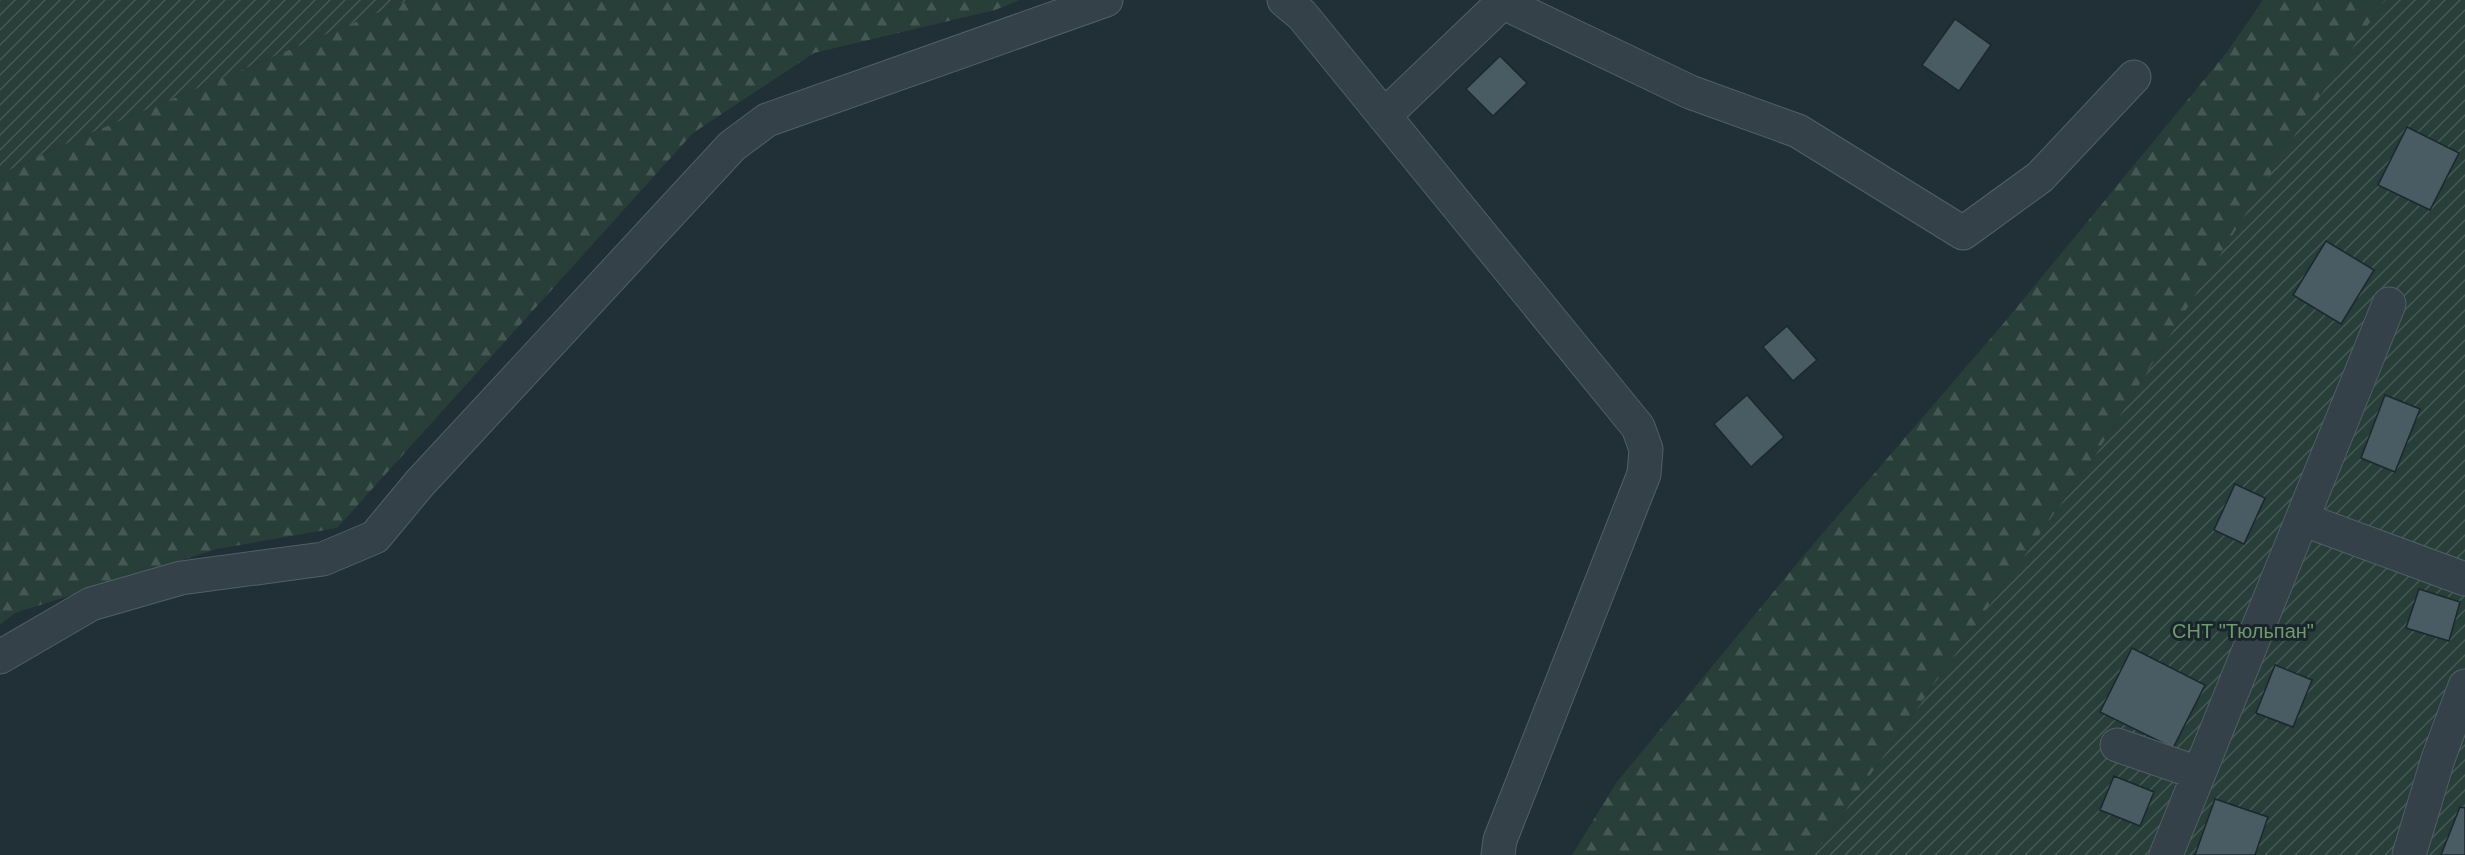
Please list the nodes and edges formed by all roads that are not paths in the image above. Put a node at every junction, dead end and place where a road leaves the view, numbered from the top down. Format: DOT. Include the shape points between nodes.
graph roads {
  1 [pos="1106,0"];
  2 [pos="1284,0"];
  3 [pos="1505,1"];
  4 [pos="2134,77"];
  5 [pos="1384,116"];
  6 [pos="2389,304"];
  7 [pos="2302,519"];
  8 [pos="2465,579"];
  9 [pos="0,657"];
  10 [pos="2465,686"];
  11 [pos="2117,745"];
  12 [pos="2198,773"];
  13 [pos="1498,855"];
  14 [pos="2166,855"];
  15 [pos="2409,855"];
  1 -- 9 [label="street" via="767,120 732,146 419,484 375,537 323,559 181,578 91,604"];
  2 -- 5 [label="street" via="1302,15"];
  3 -- 4 [label="street" via="1690,92 1798,131 1963,233 2040,177"];
  3 -- 5 [label="street"];
  5 -- 13 [label="street" via="1638,427 1646,448 1644,474 1500,840"];
  6 -- 7 [label="street"];
  7 -- 8 [label="street"];
  7 -- 12 [label="street"];
  10 -- 15 [label="street"];
  11 -- 12 [label="street"];
  12 -- 14 [label="street"];
}
